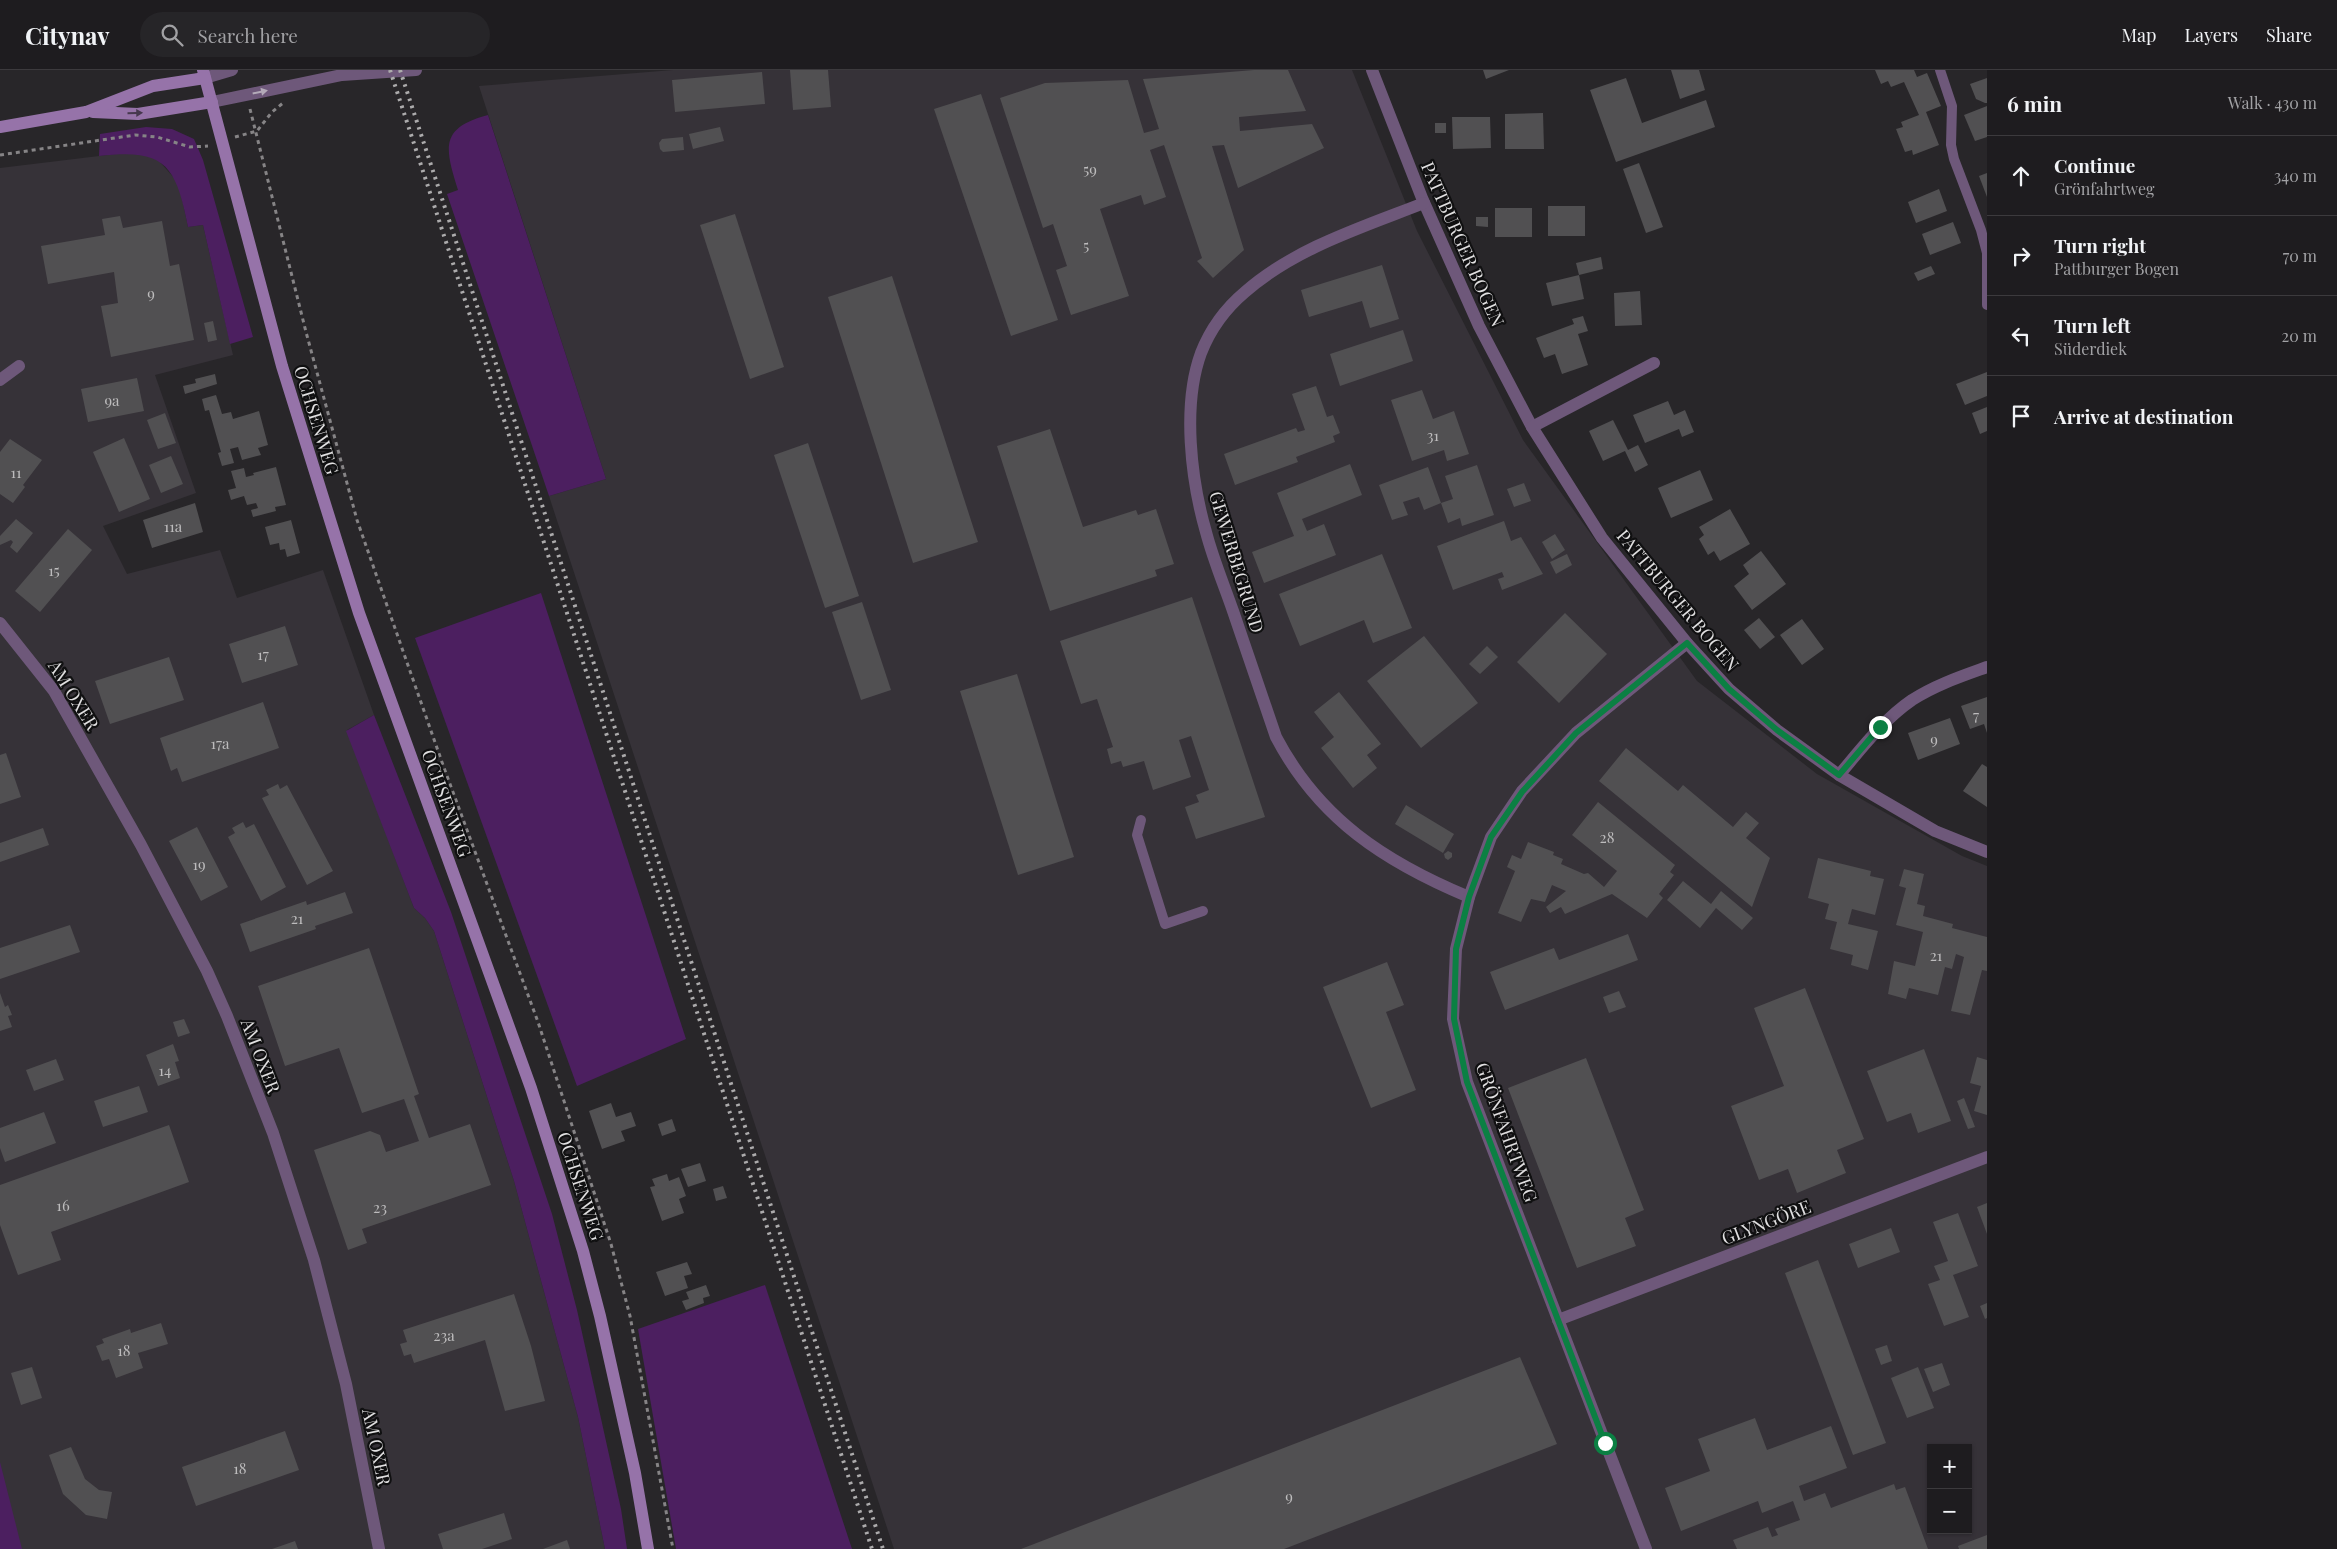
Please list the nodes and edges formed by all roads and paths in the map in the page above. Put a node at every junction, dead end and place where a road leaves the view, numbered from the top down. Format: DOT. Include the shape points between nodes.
graph roads {
  1 [pos="232,70"];
  2 [pos="316,70"];
  3 [pos="416,70"];
  4 [pos="1372,70"];
  5 [pos="1940,70"];
  6 [pos="204,74"];
  7 [pos="342,75"];
  8 [pos="212,102"];
  9 [pos="86,112"];
  10 [pos="0,127"];
  11 [pos="257,131"];
  12 [pos="202,148"];
  13 [pos="0,155"];
  14 [pos="1424,203"];
  15 [pos="1987,305"];
  16 [pos="1654,364"];
  17 [pos="19,366"];
  18 [pos="0,380"];
  19 [pos="1532,427"];
  20 [pos="0,623"];
  21 [pos="1687,643"];
  22 [pos="1987,667"];
  23 [pos="1839,775"];
  24 [pos="1141,820"];
  25 [pos="1987,852"];
  26 [pos="1469,897"];
  27 [pos="1203,911"];
  28 [pos="1987,1156"];
  29 [pos="1558,1320"];
  30 [pos="379,1549"];
  31 [pos="648,1549"];
  32 [pos="673,1549"];
  33 [pos="1646,1549"];
  1 -- 6 [label="street"];
  2 -- 7 [label="street"];
  3 -- 7 [label="street"];
  4 -- 14 [label="street, PATTBURGER BOGEN"];
  5 -- 15 [label="lane" via="1952,106 1954,160 1981,230 1986,253"];
  6 -- 8 [label="main road, OCHSENWEG"];
  6 -- 9 [label="main road" via="153,86"];
  8 -- 7 [label="street, one-way"];
  9 -- 8 [label="main road, one-way" via="138,114"];
  8 -- 31 [label="main road, OCHSENWEG" via="282,366 359,613 531,1088 583,1251 633,1463"];
  9 -- 10 [label="main road"];
  11 -- 32 [label="path" via="306,332 357,520 538,1022 611,1244 630,1316"];
  12 -- 13 [label="path" via="136,135"];
  14 -- 19 [label="street, PATTBURGER BOGEN" via="1479,326"];
  14 -- 26 [label="street, GEWERBEGRUND" via="1336,237 1286,263 1245,291 1228,308 1211,331 1195,380 1191,414 1193,472 1206,534 1276,737 1291,764 1328,811 1355,835 1430,881"];
  16 -- 19 [label="street"];
  17 -- 18 [label="street"];
  19 -- 21 [label="street, PATTBURGER BOGEN" via="1602,538"];
  20 -- 30 [label="street, AM OXER" via="54,691 142,844 227,1016 273,1133 314,1260 346,1384"];
  21 -- 23 [label="street, PATTBURGER BOGEN" via="1729,689 1777,730"];
  21 -- 26 [label="street, GRÖNFAHRTWEG" via="1576,733 1522,792 1491,837"];
  22 -- 23 [label="street" via="1913,700 1880,727"];
  23 -- 25 [label="street, PATTBURGER BOGEN" via="1935,832"];
  24 -- 27 [label="lane" via="1137,835 1165,924"];
  26 -- 29 [label="street, GRÖNFAHRTWEG" via="1456,949 1454,1019 1457,1037 1467,1082"];
  28 -- 29 [label="street, GLYNGÖRE"];
  29 -- 33 [label="street, GRÖNFAHRTWEG"];
}
